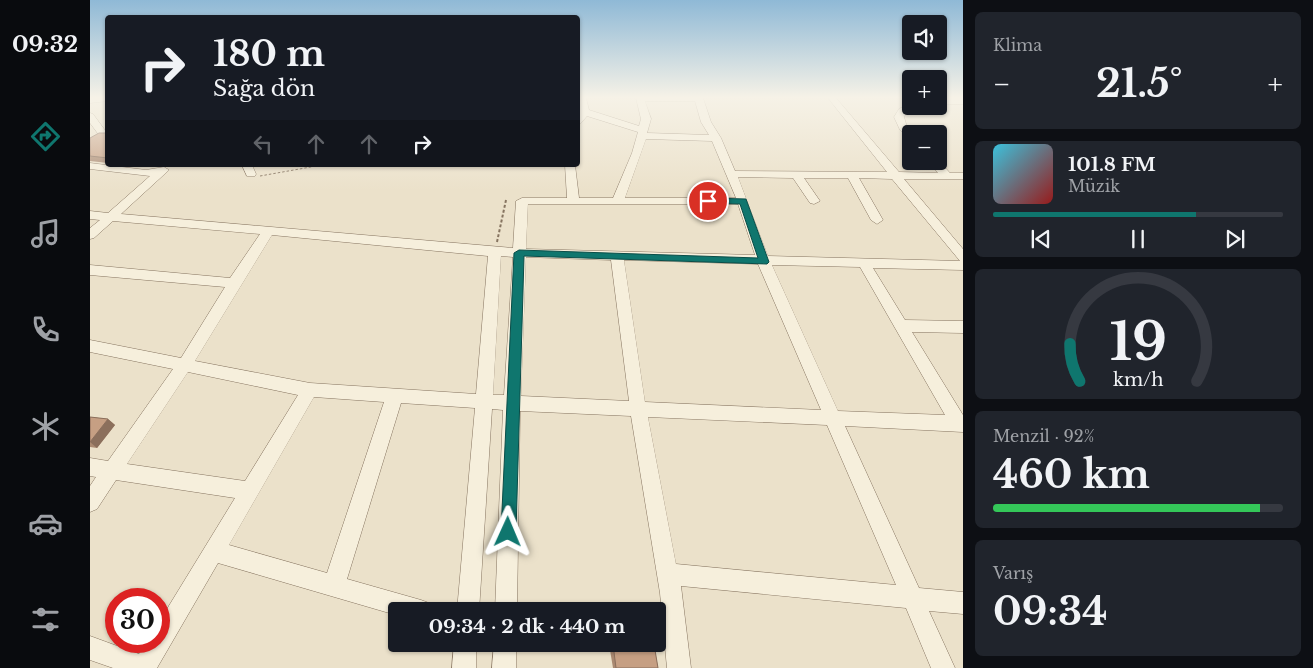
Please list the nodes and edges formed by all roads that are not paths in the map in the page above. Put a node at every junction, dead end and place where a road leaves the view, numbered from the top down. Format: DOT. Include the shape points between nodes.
graph roads {
  1 [pos="632,129"];
  2 [pos="643,129"];
  3 [pos="710,129"];
  4 [pos="858,129"];
  5 [pos="105,133"];
  6 [pos="642,133"];
  7 [pos="90,138"];
  8 [pos="716,138"];
  9 [pos="90,166"];
  10 [pos="570,167"];
  11 [pos="167,168"];
  12 [pos="941,170"];
  13 [pos="731,174"];
  14 [pos="797,175"];
  15 [pos="852,175"];
  16 [pos="896,176"];
  17 [pos="946,176"];
  18 [pos="963,176"];
  19 [pos="573,200"];
  20 [pos="618,200"];
  21 [pos="814,200"];
  22 [pos="743,201"];
  23 [pos="90,215"];
  24 [pos="111,216"];
  25 [pos="877,220"];
  26 [pos="269,230"];
  27 [pos="90,234"];
  28 [pos="495,252"];
  29 [pos="519,253"];
  30 [pos="617,255"];
  31 [pos="963,258"];
  32 [pos="764,262"];
  33 [pos="864,263"];
  34 [pos="963,266"];
  35 [pos="90,270"];
  36 [pos="234,283"];
  37 [pos="903,326"];
  38 [pos="963,327"];
  39 [pos="90,346"];
  40 [pos="185,364"];
  41 [pos="310,390"];
  42 [pos="394,395"];
  43 [pos="483,401"];
  44 [pos="512,402"];
  45 [pos="638,409"];
  46 [pos="834,419"];
  47 [pos="961,424"];
  48 [pos="90,467"];
  49 [pos="112,470"];
  50 [pos="249,491"];
  51 [pos="90,502"];
  52 [pos="214,551"];
  53 [pos="667,574"];
  54 [pos="334,586"];
  55 [pos="913,598"];
  56 [pos="390,602"];
  57 [pos="469,602"];
  58 [pos="506,602"];
  59 [pos="963,603"];
  60 [pos="90,648"];
  61 [pos="465,652"];
  62 [pos="505,652"];
  63 [pos="144,668"];
  64 [pos="464,668"];
  65 [pos="504,668"];
  66 [pos="679,668"];
  67 [pos="943,668"];
  1 -- 6 [label="street"];
  2 -- 6 [label="street"];
  3 -- 8 [label="street"];
  4 -- 16 [label="street"];
  5 -- 7 [label="street"];
  6 -- 8 [label="street"];
  6 -- 20 [label="street"];
  8 -- 13 [label="street"];
  9 -- 11 [label="street" via="146,173"];
  10 -- 19 [label="street"];
  11 -- 24 [label="street"];
  12 -- 17 [label="street"];
  13 -- 14 [label="street"];
  13 -- 22 [label="street"];
  14 -- 15 [label="street"];
  14 -- 21 [label="street"];
  15 -- 16 [label="street"];
  15 -- 25 [label="street"];
  16 -- 17 [label="street"];
  16 -- 31 [label="street"];
  17 -- 18 [label="street"];
  19 -- 20 [label="street"];
  19 -- 29 [label="street" via="522,201"];
  20 -- 22 [label="street"];
  22 -- 32 [label="street"];
  23 -- 24 [label="street"];
  24 -- 26 [label="street"];
  24 -- 27 [label="street"];
  26 -- 28 [label="street"];
  26 -- 36 [label="street"];
  28 -- 29 [label="street"];
  28 -- 43 [label="street"];
  29 -- 30 [label="street"];
  29 -- 44 [label="street"];
  30 -- 32 [label="street"];
  30 -- 45 [label="street"];
  32 -- 33 [label="street"];
  32 -- 46 [label="street"];
  33 -- 34 [label="street"];
  33 -- 37 [label="street"];
  35 -- 36 [label="street"];
  36 -- 40 [label="street"];
  37 -- 38 [label="street"];
  37 -- 47 [label="street"];
  39 -- 40 [label="street"];
  40 -- 41 [label="street"];
  40 -- 49 [label="street"];
  41 -- 42 [label="street"];
  41 -- 50 [label="street"];
  42 -- 43 [label="street"];
  42 -- 54 [label="street"];
  43 -- 44 [label="street"];
  43 -- 57 [label="street"];
  44 -- 45 [label="street"];
  44 -- 58 [label="street"];
  45 -- 46 [label="street"];
  45 -- 53 [label="street"];
  46 -- 47 [label="street"];
  46 -- 55 [label="street"];
  48 -- 49 [label="street"];
  49 -- 50 [label="street"];
  49 -- 51 [label="street"];
  50 -- 52 [label="street"];
  52 -- 54 [label="street"];
  52 -- 63 [label="street"];
  53 -- 55 [label="street"];
  53 -- 66 [label="street"];
  54 -- 56 [label="street"];
  55 -- 59 [label="street"];
  55 -- 67 [label="street"];
  60 -- 63 [label="street"];
  61 -- 64 [label="street"];
  62 -- 65 [label="street"];
}
